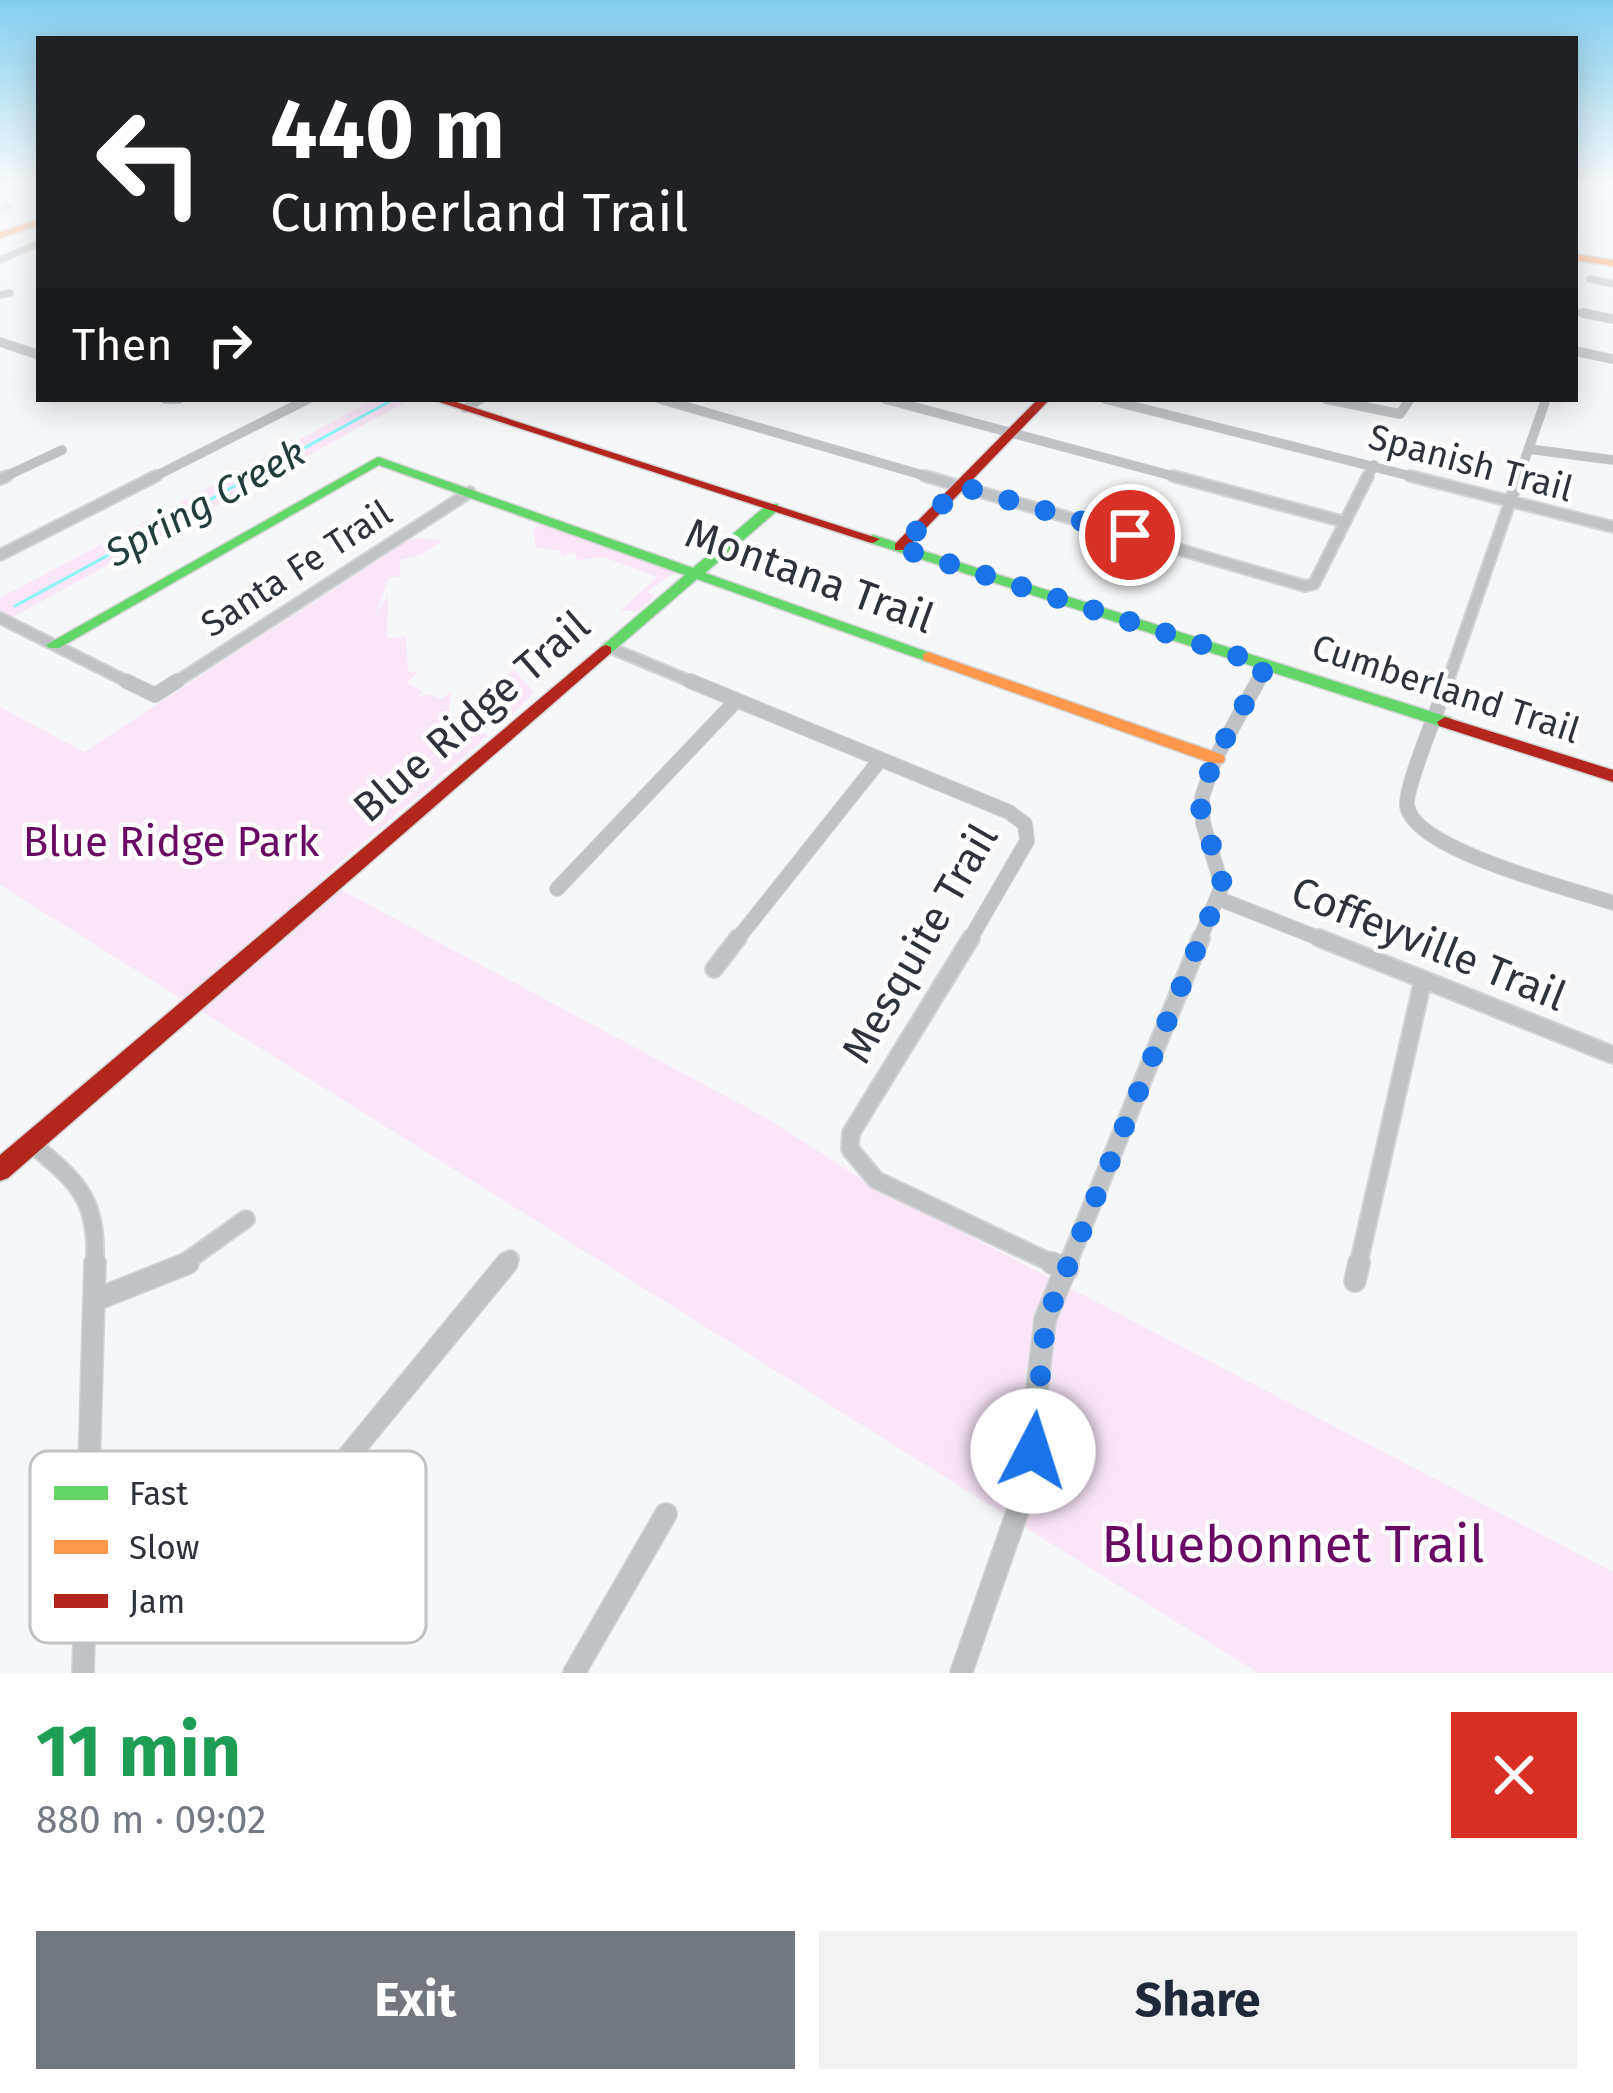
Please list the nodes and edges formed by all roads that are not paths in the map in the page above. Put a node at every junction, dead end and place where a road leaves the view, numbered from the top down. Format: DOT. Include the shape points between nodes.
graph roads {
  1 [pos="1590,279"];
  2 [pos="1613,284"];
  3 [pos="1578,311"];
  4 [pos="1613,319"];
  5 [pos="0,342"];
  6 [pos="1578,352"];
  7 [pos="36,354"];
  8 [pos="1613,359"];
  9 [pos="302,402"];
  10 [pos="670,402"];
  11 [pos="896,402"];
  12 [pos="1041,402"];
  13 [pos="1117,402"];
  14 [pos="1341,402"];
  15 [pos="1408,402"];
  16 [pos="1545,402"];
  17 [pos="473,404"];
  18 [pos="1011,433"];
  19 [pos="1529,449"];
  20 [pos="62,450"];
  21 [pos="1613,460"];
  22 [pos="1373,465"];
  23 [pos="0,479"];
  24 [pos="960,486"];
  25 [pos="470,492"];
  26 [pos="1511,500"];
  27 [pos="773,507"];
  28 [pos="1345,522"];
  29 [pos="1613,527"];
  30 [pos="900,548"];
  31 [pos="0,555"];
  32 [pos="696,572"];
  33 [pos="0,618"];
  34 [pos="55,645"];
  35 [pos="608,647"];
  36 [pos="1266,665"];
  37 [pos="735,702"];
  38 [pos="1432,718"];
  39 [pos="1217,759"];
  40 [pos="880,760"];
  41 [pos="1613,776"];
  42 [pos="557,889"];
  43 [pos="1217,898"];
  44 [pos="1613,903"];
  45 [pos="714,969"];
  46 [pos="1423,980"];
  47 [pos="1613,1055"];
  48 [pos="32,1144"];
  49 [pos="0,1170"];
  50 [pos="246,1219"];
  51 [pos="510,1259"];
  52 [pos="1066,1270"];
  53 [pos="1355,1281"];
  54 [pos="95,1300"];
  55 [pos="90,1451"];
  56 [pos="353,1451"];
  57 [pos="666,1514"];
  58 [pos="83,1643"];
  59 [pos="83,1673"];
  60 [pos="574,1673"];
  61 [pos="961,1673"];
  1 -- 2 [label="street"];
  3 -- 4 [label="street"];
  5 -- 7 [label="street"];
  6 -- 8 [label="street"];
  9 -- 31 [label="street"];
  10 -- 24 [label="street"];
  11 -- 18 [label="street"];
  12 -- 18 [label="street"];
  13 -- 22 [label="street, Spanish Trail"];
  14 -- 15 [label="street" via="1400,414"];
  16 -- 19 [label="street"];
  17 -- 27 [label="street, Cumberland Trail"];
  18 -- 24 [label="street"];
  18 -- 28 [label="street"];
  19 -- 21 [label="street"];
  19 -- 26 [label="street"];
  20 -- 23 [label="street"];
  22 -- 26 [label="street, Spanish Trail"];
  22 -- 28 [label="street"];
  24 -- 28 [label="street" via="1305,586"];
  24 -- 30 [label="street"];
  25 -- 32 [label="street, Montana Trail"];
  25 -- 34 [label="street, Montana Trail" via="378,461"];
  25 -- 34 [label="street, Santa Fe Trail" via="155,695"];
  26 -- 29 [label="street, Spanish Trail"];
  26 -- 38 [label="street"];
  27 -- 30 [label="street, Cumberland Trail"];
  27 -- 32 [label="street, Blue Ridge Trail"];
  30 -- 36 [label="street, Cumberland Trail"];
  32 -- 35 [label="street, Blue Ridge Trail"];
  32 -- 39 [label="street, Montana Trail"];
  33 -- 34 [label="street"];
  35 -- 37 [label="street, Mesquite Trail"];
  35 -- 48 [label="street, Blue Ridge Trail"];
  36 -- 38 [label="street, Cumberland Trail"];
  36 -- 39 [label="street"];
  37 -- 40 [label="street, Mesquite Trail"];
  37 -- 42 [label="street"];
  38 -- 41 [label="street, Cumberland Trail"];
  38 -- 44 [label="street" via="1406,803 1415,827 1442,844"];
  39 -- 43 [label="street" via="1201,808 1222,872"];
  40 -- 45 [label="street"];
  40 -- 52 [label="street, Mesquite Trail" via="1009,812 1028,833 851,1133 850,1149 876,1180"];
  43 -- 46 [label="street, Coffeyville Trail"];
  43 -- 52 [label="street"];
  46 -- 47 [label="street, Coffeyville Trail"];
  46 -- 53 [label="street"];
  48 -- 49 [label="street, Blue Ridge Trail"];
  48 -- 54 [label="street" via="80,1184 94,1210"];
  50 -- 54 [label="street" via="195,1260"];
  51 -- 56 [label="street"];
  52 -- 61 [label="street" via="1046,1320 1019,1517"];
  54 -- 55 [label="street"];
  57 -- 60 [label="street"];
  58 -- 59 [label="street"];
}
